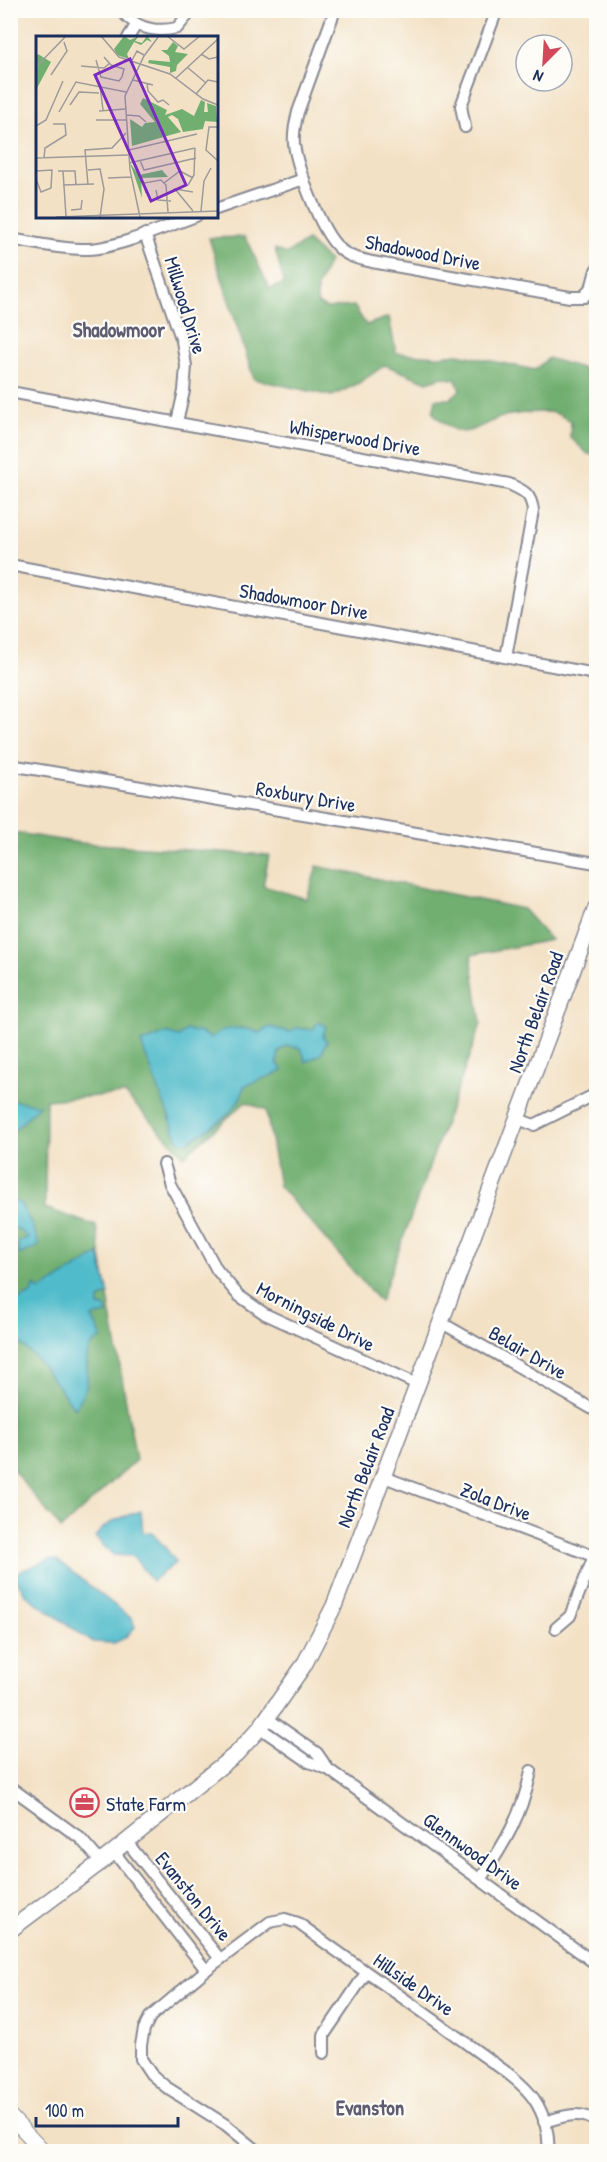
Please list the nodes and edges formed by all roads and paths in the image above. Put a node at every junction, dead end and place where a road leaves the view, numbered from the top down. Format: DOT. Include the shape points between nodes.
graph roads {
  1 [pos="120,10"];
  2 [pos="192,10"];
  3 [pos="335,10"];
  4 [pos="497,10"];
  5 [pos="136,25"];
  6 [pos="129,36"];
  7 [pos="465,127"];
  8 [pos="304,179"];
  9 [pos="218,208"];
  10 [pos="190,218"];
  11 [pos="145,234"];
  12 [pos="10,239"];
  13 [pos="597,270"];
  14 [pos="10,392"];
  15 [pos="177,422"];
  16 [pos="10,565"];
  17 [pos="506,657"];
  18 [pos="594,674"];
  19 [pos="10,765"];
  20 [pos="597,863"];
  21 [pos="597,908"];
  22 [pos="597,1094"];
  23 [pos="518,1119"];
  24 [pos="164,1164"];
  25 [pos="442,1323"];
  26 [pos="419,1385"];
  27 [pos="597,1411"];
  28 [pos="384,1477"];
  29 [pos="595,1557"];
  30 [pos="556,1628"];
  31 [pos="263,1723"];
  32 [pos="531,1771"];
  33 [pos="10,1787"];
  34 [pos="127,1842"];
  35 [pos="114,1852"];
  36 [pos="101,1862"];
  37 [pos="481,1878"];
  38 [pos="10,1930"];
  39 [pos="220,1959"];
  40 [pos="597,1964"];
  41 [pos="206,1970"];
  42 [pos="366,1973"];
  43 [pos="324,2053"];
  44 [pos="10,2116"];
  45 [pos="544,2122"];
  46 [pos="597,2122"];
  47 [pos="44,2151"];
  48 [pos="259,2151"];
  49 [pos="548,2151"];
  1 -- 5 [label="street"];
  2 -- 5 [label="street" via="177,28 161,30"];
  3 -- 8 [label="street, Shadowood Drive" via="294,129 294,146"];
  4 -- 7 [label="street" via="461,106"];
  5 -- 6 [label="street"];
  8 -- 9 [label="street"];
  8 -- 13 [label="street, Shadowood Drive" via="328,236 353,257 570,297 584,297"];
  10 -- 11 [label="street"];
  11 -- 12 [label="street" via="92,249"];
  11 -- 15 [label="street, Millwood Drive" via="182,341 186,366"];
  14 -- 15 [label="street, Whisperwood Drive"];
  15 -- 17 [label="street, Whisperwood Drive" via="509,484 523,490 531,499 533,511"];
  16 -- 17 [label="street, Shadowmoor Drive"];
  17 -- 18 [label="street, Shadowmoor Drive"];
  19 -- 20 [label="street, Roxbury Drive"];
  21 -- 23 [label="main road, North Belair Road"];
  22 -- 23 [label="street" via="534,1125"];
  23 -- 25 [label="main road, North Belair Road"];
  24 -- 26 [label="street, Morningside Drive" via="170,1184 217,1270 238,1295 265,1314"];
  25 -- 26 [label="main road, North Belair Road"];
  25 -- 27 [label="street, Belair Drive"];
  26 -- 28 [label="main road, North Belair Road"];
  28 -- 29 [label="street, Zola Drive"];
  28 -- 31 [label="main road, North Belair Road" via="333,1606 304,1665"];
  29 -- 30 [label="street" via="570,1616"];
  31 -- 34 [label="main road, North Belair Road" via="227,1762"];
  31 -- 37 [label="street, Glennwood Drive" via="317,1753 328,1769"];
  32 -- 37 [label="street" via="517,1820"];
  33 -- 36 [label="street" via="80,1838"];
  34 -- 35 [label="main road, North Belair Road"];
  34 -- 39 [label="street, Evanston Drive"];
  35 -- 36 [label="main road, North Belair Road"];
  35 -- 41 [label="street, Evanston Drive"];
  36 -- 38 [label="main road, North Belair Road"];
  37 -- 40 [label="street, Glennwood Drive"];
  39 -- 41 [label="street, Evanston Drive"];
  39 -- 42 [label="street, Hillside Drive" via="270,1922 285,1919 298,1923"];
  41 -- 48 [label="street, Evanston Drive" via="150,2017 142,2037 141,2059 166,2087"];
  42 -- 43 [label="street" via="324,2035"];
  42 -- 45 [label="street, Hillside Drive" via="515,2080 534,2099"];
  44 -- 47 [label="street"];
  45 -- 46 [label="street" via="581,2115"];
  45 -- 49 [label="street, Hillside Drive" via="550,2139"];
}
